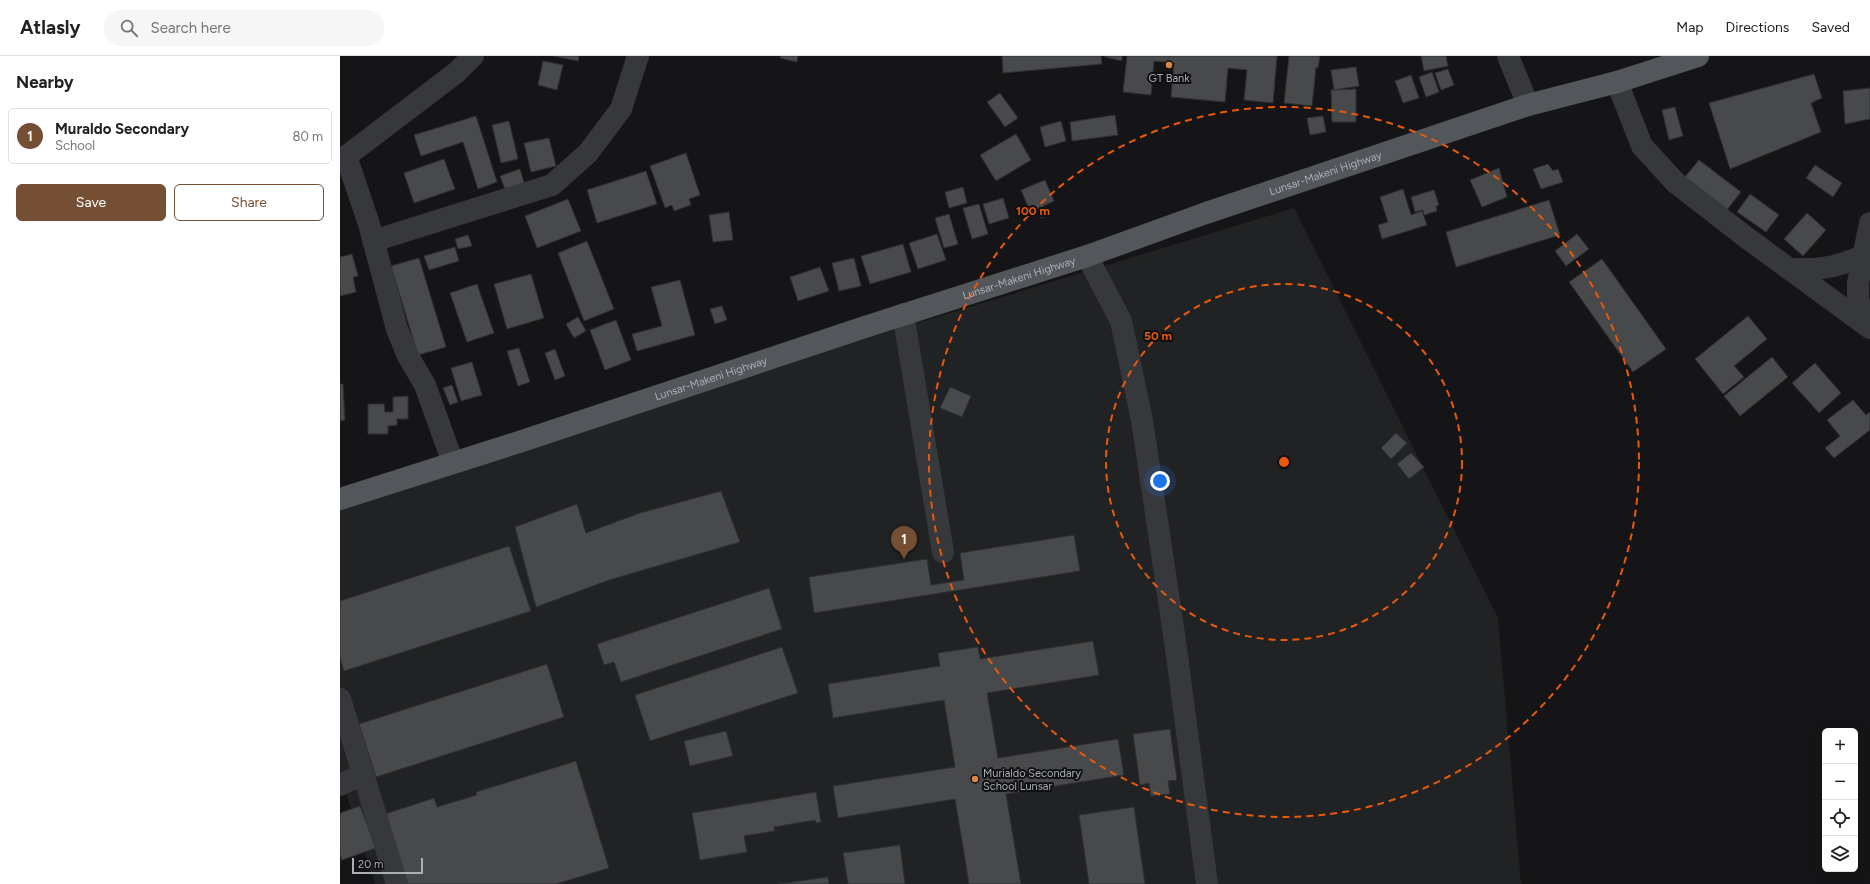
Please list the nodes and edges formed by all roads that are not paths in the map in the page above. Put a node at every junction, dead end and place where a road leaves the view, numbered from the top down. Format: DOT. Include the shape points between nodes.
graph roads {
  1 [pos="473,56"];
  2 [pos="638,56"];
  3 [pos="1508,56"];
  4 [pos="1698,56"];
  5 [pos="1617,82"];
  6 [pos="1528,105"];
  7 [pos="343,158"];
  8 [pos="1870,224"];
  9 [pos="373,241"];
  10 [pos="1087,256"];
  11 [pos="1862,256"];
  12 [pos="1790,269"];
  13 [pos="903,314"];
  14 [pos="1867,326"];
  15 [pos="452,463"];
  16 [pos="340,498"];
  17 [pos="943,552"];
  18 [pos="340,699"];
  19 [pos="363,774"];
  20 [pos="340,785"];
  21 [pos="397,884"];
  22 [pos="1207,884"];
  1 -- 7 [label="street" via="457,72"];
  2 -- 9 [label="street" via="621,109 588,153 552,185"];
  3 -- 6 [label="street"];
  4 -- 5 [label="main road, Lunsar-Makeni Highway"];
  5 -- 6 [label="main road, Lunsar-Makeni Highway"];
  5 -- 12 [label="street" via="1642,146 1676,183"];
  6 -- 10 [label="main road, Lunsar-Makeni Highway" via="1206,213"];
  7 -- 9 [label="street"];
  8 -- 11 [label="street"];
  9 -- 15 [label="street" via="397,329 408,356 425,385"];
  10 -- 13 [label="main road, Lunsar-Makeni Highway"];
  10 -- 22 [label="street" via="1121,321 1142,420 1175,641"];
  11 -- 12 [label="street" via="1835,267 1817,270"];
  11 -- 14 [label="street" via="1858,299"];
  12 -- 14 [label="street"];
  13 -- 15 [label="main road, Lunsar-Makeni Highway"];
  13 -- 17 [label="street"];
  15 -- 16 [label="main road, Lunsar-Makeni Highway"];
  18 -- 19 [label="street"];
  19 -- 20 [label="street"];
  19 -- 21 [label="street"];
}
